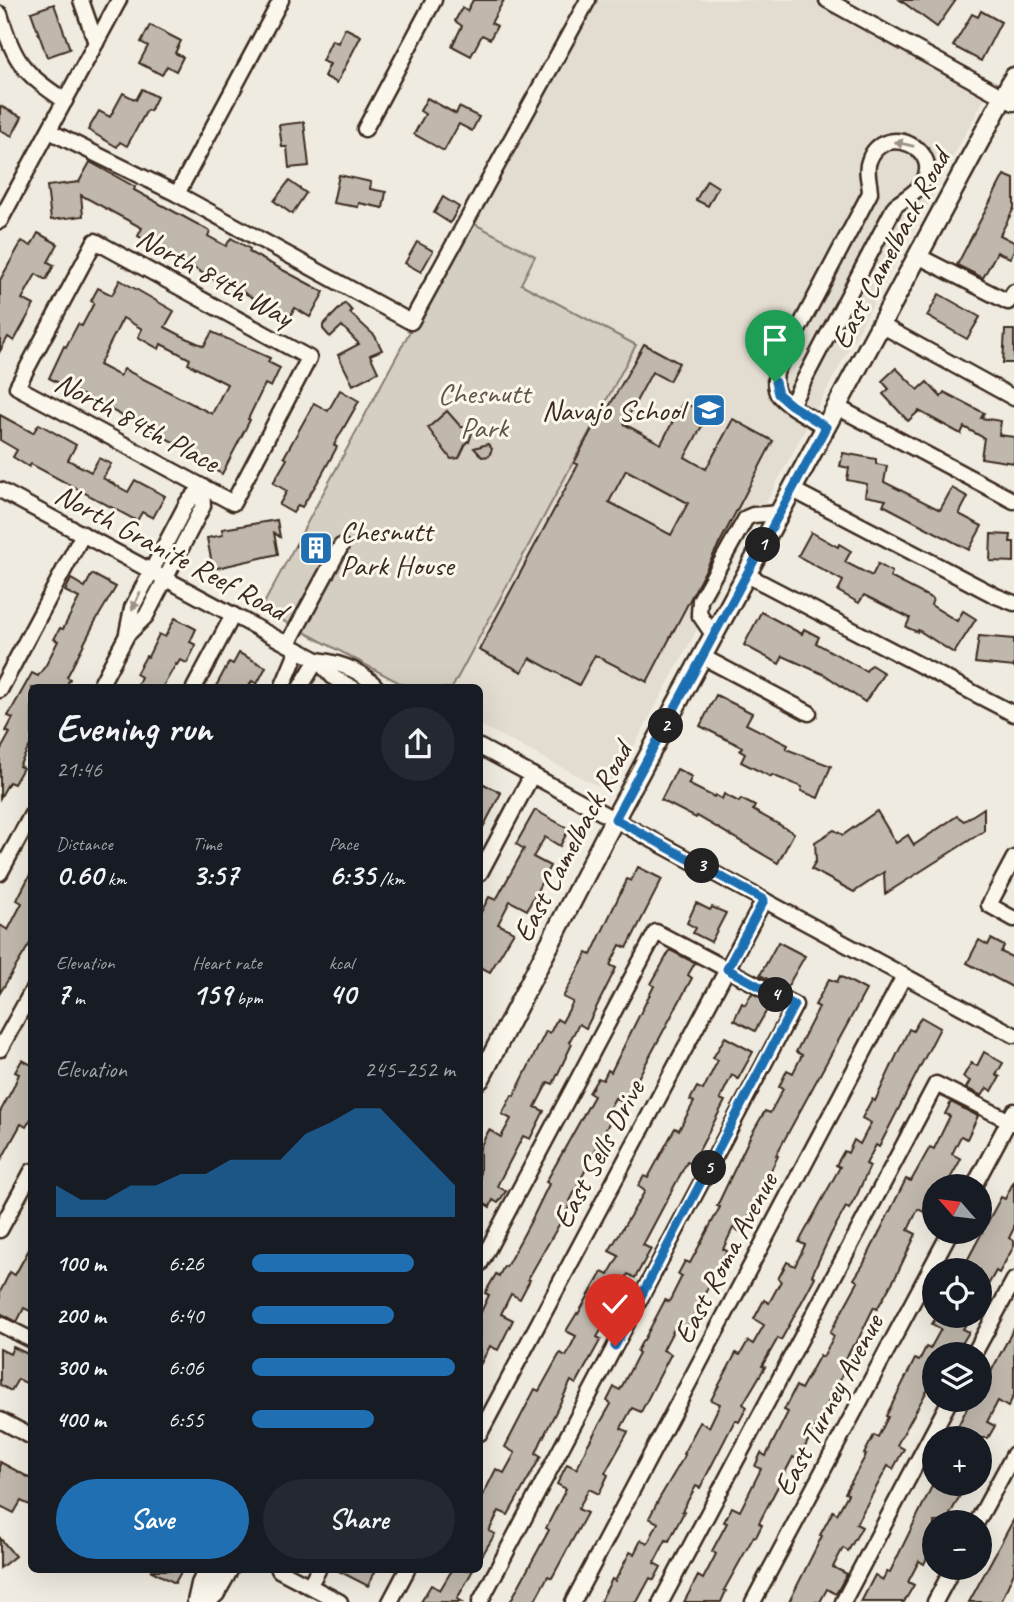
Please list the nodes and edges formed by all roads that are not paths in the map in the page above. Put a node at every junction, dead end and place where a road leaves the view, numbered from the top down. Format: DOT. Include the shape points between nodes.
graph roads {
  1 [pos="80,0"];
  2 [pos="119,0"];
  3 [pos="281,0"];
  4 [pos="434,0"];
  5 [pos="588,0"];
  6 [pos="827,0"];
  7 [pos="0,14"];
  8 [pos="96,43"];
  9 [pos="1014,77"];
  10 [pos="1009,99"];
  11 [pos="65,100"];
  12 [pos="365,129"];
  13 [pos="49,131"];
  14 [pos="177,194"];
  15 [pos="0,221"];
  16 [pos="918,256"];
  17 [pos="1014,292"];
  18 [pos="881,326"];
  19 [pos="17,387"];
  20 [pos="1014,398"];
  21 [pos="791,405"];
  22 [pos="837,407"];
  23 [pos="826,427"];
  24 [pos="202,487"];
  25 [pos="0,490"];
  26 [pos="793,490"];
  27 [pos="1014,501"];
  28 [pos="233,503"];
  29 [pos="780,513"];
  30 [pos="83,534"];
  31 [pos="341,546"];
  32 [pos="158,575"];
  33 [pos="747,575"];
  34 [pos="1014,603"];
  35 [pos="233,615"];
  36 [pos="714,636"];
  37 [pos="293,647"];
  38 [pos="703,657"];
  39 [pos="317,660"];
  40 [pos="101,684"];
  41 [pos="196,684"];
  42 [pos="283,684"];
  43 [pos="302,684"];
  44 [pos="345,684"];
  45 [pos="374,684"];
  46 [pos="0,690"];
  47 [pos="810,713"];
  48 [pos="1014,714"];
  49 [pos="483,749"];
  50 [pos="532,775"];
  51 [pos="615,819"];
  52 [pos="28,821"];
  53 [pos="1014,858"];
  54 [pos="483,867"];
  55 [pos="0,873"];
  56 [pos="764,900"];
  57 [pos="1014,919"];
  58 [pos="727,969"];
  59 [pos="904,976"];
  60 [pos="28,998"];
  61 [pos="1014,1035"];
  62 [pos="0,1049"];
  63 [pos="483,1073"];
  64 [pos="1012,1118"];
  65 [pos="981,1174"];
  66 [pos="28,1178"];
  67 [pos="0,1230"];
  68 [pos="944,1244"];
  69 [pos="483,1258"];
  70 [pos="1014,1280"];
  71 [pos="0,1324"];
  72 [pos="28,1338"];
  73 [pos="980,1342"];
  74 [pos="944,1412"];
  75 [pos="0,1420"];
  76 [pos="483,1427"];
  77 [pos="28,1435"];
  78 [pos="1014,1454"];
  79 [pos="984,1510"];
  80 [pos="206,1573"];
  81 [pos="226,1573"];
  82 [pos="285,1573"];
  83 [pos="316,1573"];
  84 [pos="405,1573"];
  85 [pos="947,1580"];
  86 [pos="309,1586"];
  87 [pos="197,1602"];
  88 [pos="205,1602"];
  89 [pos="340,1602"];
  90 [pos="390,1602"];
  91 [pos="480,1602"];
  92 [pos="573,1602"];
  93 [pos="662,1602"];
  94 [pos="752,1602"];
  95 [pos="843,1602"];
  96 [pos="935,1602"];
  1 -- 8 [label="street"];
  2 -- 8 [label="street"];
  3 -- 14 [label="street"];
  4 -- 12 [label="street"];
  5 -- 14 [label="street" via="411,321"];
  6 -- 10 [label="street"];
  7 -- 11 [label="street" via="22,66"];
  8 -- 11 [label="street"];
  9 -- 10 [label="main road, East Camelback Road"];
  10 -- 16 [label="main road, East Camelback Road"];
  11 -- 13 [label="street"];
  13 -- 14 [label="street"];
  13 -- 15 [label="street"];
  16 -- 17 [label="street" via="1009,302"];
  16 -- 18 [label="main road, East Camelback Road"];
  18 -- 20 [label="street"];
  18 -- 22 [label="main road, East Camelback Road"];
  19 -- 24 [label="street, North 84th Place"];
  19 -- 28 [label="street, North 84th Way" via="95,241 309,358"];
  21 -- 21 [label="street, one-way" via="895,206 923,183 926,162 909,144 890,142 873,153 867,164 870,194 776,372 778,394"];
  21 -- 23 [label="street"];
  22 -- 23 [label="main road, East Camelback Road"];
  22 -- 27 [label="street"];
  23 -- 26 [label="main road, East Camelback Road"];
  24 -- 28 [label="street, North 84th Place"];
  24 -- 32 [label="street" via="187,503 182,529"];
  25 -- 30 [label="street, North Granite Reef Road"];
  26 -- 29 [label="main road, East Camelback Road"];
  26 -- 34 [label="street"];
  29 -- 33 [label="main road, East Camelback Road"];
  29 -- 36 [label="street" via="746,518 700,600 699,614"];
  30 -- 32 [label="street, North Granite Reef Road"];
  30 -- 46 [label="street"];
  31 -- 37 [label="street"];
  32 -- 35 [label="street, North Granite Reef Road"];
  32 -- 40 [label="street" via="146,615 127,635"];
  33 -- 36 [label="main road, East Camelback Road"];
  33 -- 48 [label="street"];
  35 -- 37 [label="street, North Granite Reef Road"];
  35 -- 41 [label="street"];
  36 -- 38 [label="main road, East Camelback Road"];
  37 -- 39 [label="street, North Granite Reef Road"];
  37 -- 42 [label="street"];
  38 -- 47 [label="street"];
  38 -- 51 [label="main road, East Camelback Road"];
  39 -- 43 [label="street"];
  39 -- 44 [label="street, North Granite Reef Road"];
  39 -- 45 [label="street, North Granite Reef Road" via="341,664"];
  49 -- 50 [label="street"];
  50 -- 51 [label="street"];
  50 -- 54 [label="street"];
  51 -- 56 [label="street"];
  51 -- 63 [label="main road, East Camelback Road"];
  52 -- 55 [label="street"];
  53 -- 57 [label="street" via="989,905"];
  56 -- 58 [label="street, East Sells Drive"];
  56 -- 59 [label="street"];
  58 -- 69 [label="street" via="656,932"];
  58 -- 76 [label="street, East Sells Drive"];
  58 -- 91 [label="street" via="794,1005"];
  59 -- 61 [label="street"];
  59 -- 92 [label="street, East Roma Avenue"];
  60 -- 62 [label="street"];
  64 -- 65 [label="street"];
  64 -- 93 [label="street" via="936,1084"];
  66 -- 67 [label="street"];
  68 -- 94 [label="street, East Turney Avenue"];
  70 -- 73 [label="street"];
  71 -- 72 [label="street"];
  74 -- 95 [label="street"];
  75 -- 77 [label="street"];
  78 -- 79 [label="street"];
  80 -- 87 [label="main road"];
  81 -- 88 [label="main road"];
  82 -- 86 [label="street"];
  83 -- 86 [label="street"];
  84 -- 90 [label="street"];
  85 -- 96 [label="street"];
  86 -- 89 [label="street"];
}
